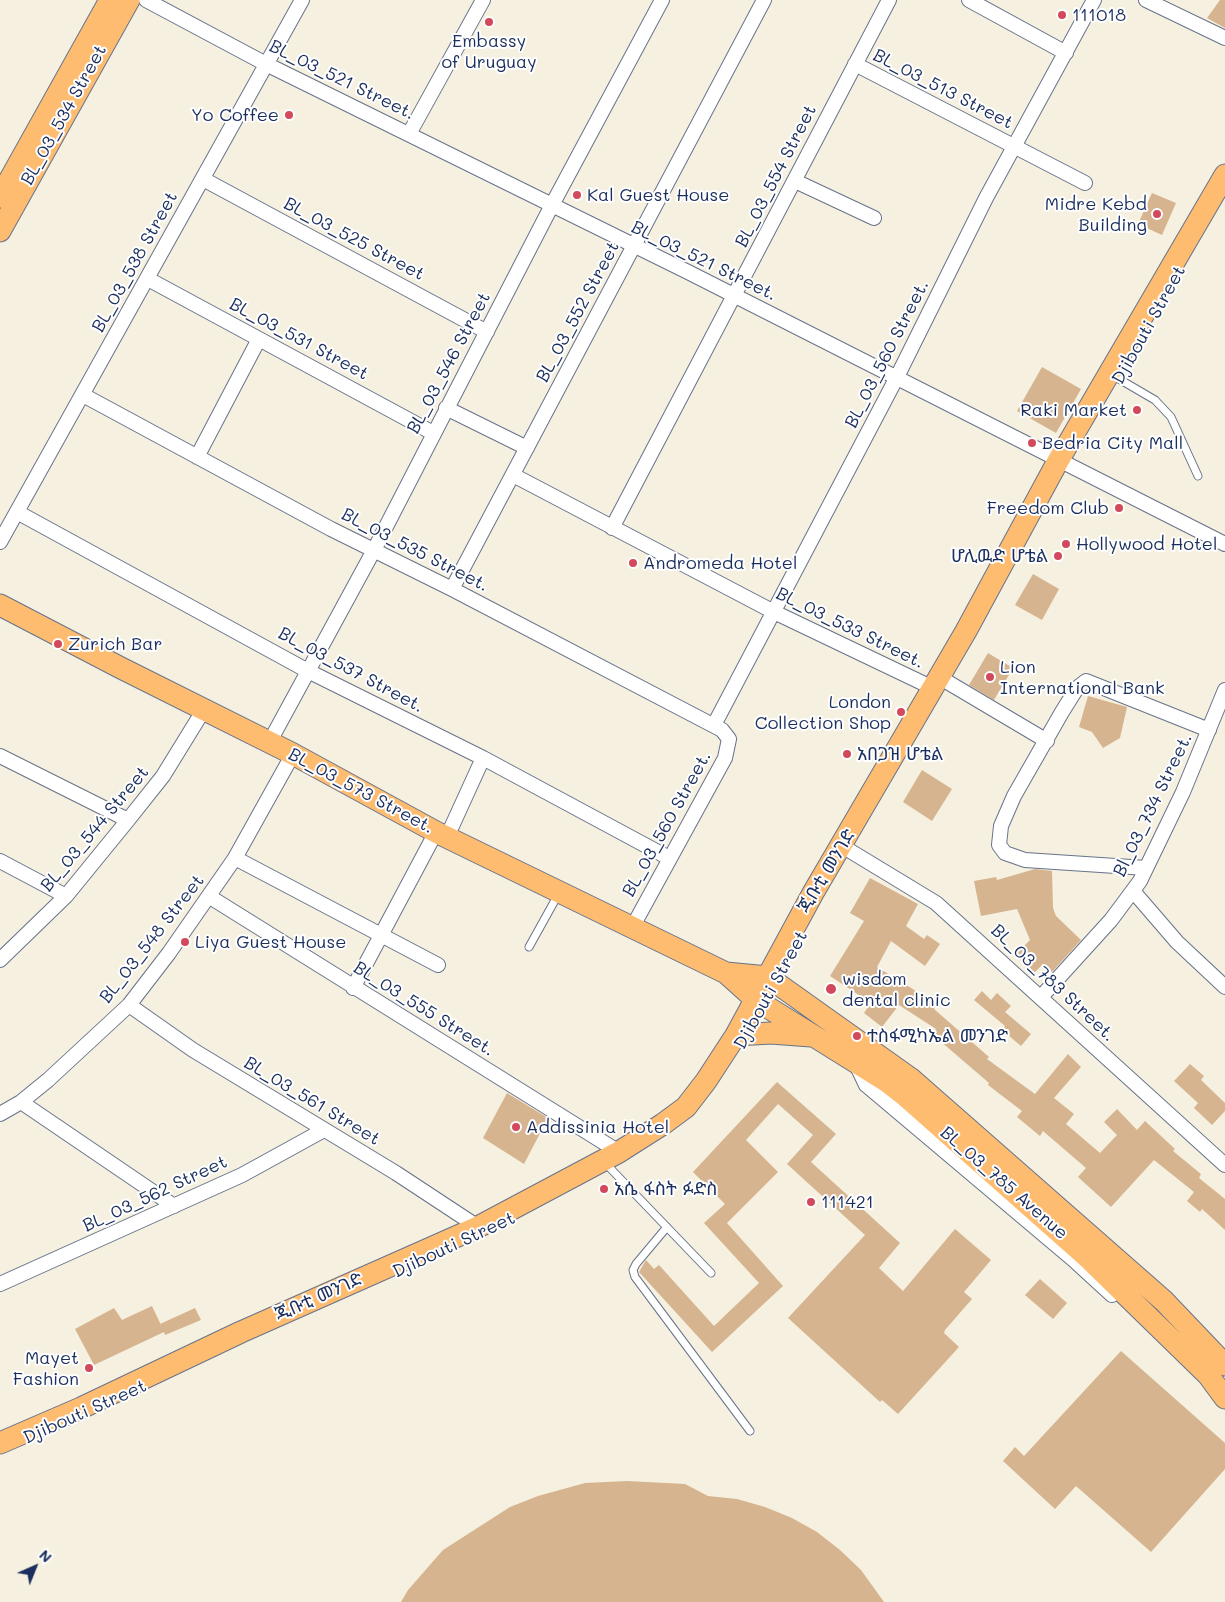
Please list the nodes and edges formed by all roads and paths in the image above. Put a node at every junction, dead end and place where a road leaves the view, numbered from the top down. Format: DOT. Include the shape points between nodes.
graph roads {
  1 [pos="110,0"];
  2 [pos="129,0"];
  3 [pos="146,0"];
  4 [pos="302,0"];
  5 [pos="483,0"];
  6 [pos="662,0"];
  7 [pos="764,0"];
  8 [pos="888,0"];
  9 [pos="969,0"];
  10 [pos="1094,0"];
  11 [pos="1146,0"];
  12 [pos="1225,38"];
  13 [pos="1066,53"];
  14 [pos="266,64"];
  15 [pos="855,64"];
  16 [pos="409,134"];
  17 [pos="1014,147"];
  18 [pos="203,179"];
  19 [pos="795,181"];
  20 [pos="1085,182"];
  21 [pos="1223,188"];
  22 [pos="0,197"];
  23 [pos="552,205"];
  24 [pos="874,218"];
  25 [pos="0,231"];
  26 [pos="634,247"];
  27 [pos="148,279"];
  28 [pos="735,296"];
  29 [pos="487,332"];
  30 [pos="259,339"];
  31 [pos="897,377"];
  32 [pos="1119,379"];
  33 [pos="83,395"];
  34 [pos="446,408"];
  35 [pos="433,433"];
  36 [pos="527,448"];
  37 [pos="197,457"];
  38 [pos="1064,464"];
  39 [pos="513,475"];
  40 [pos="1198,476"];
  41 [pos="17,512"];
  42 [pos="612,528"];
  43 [pos="0,542"];
  44 [pos="1225,544"];
  45 [pos="374,550"];
  46 [pos="452,589"];
  47 [pos="0,604"];
  48 [pos="774,612"];
  49 [pos="308,671"];
  50 [pos="940,683"];
  51 [pos="1225,690"];
  52 [pos="204,710"];
  53 [pos="714,725"];
  54 [pos="1209,730"];
  55 [pos="730,739"];
  56 [pos="1047,741"];
  57 [pos="269,742"];
  58 [pos="293,754"];
  59 [pos="0,756"];
  60 [pos="483,758"];
  61 [pos="128,820"];
  62 [pos="441,834"];
  63 [pos="846,848"];
  64 [pos="236,858"];
  65 [pos="669,858"];
  66 [pos="0,861"];
  67 [pos="1146,868"];
  68 [pos="560,891"];
  69 [pos="1132,892"];
  70 [pos="66,896"];
  71 [pos="210,897"];
  72 [pos="633,926"];
  73 [pos="382,936"];
  74 [pos="529,947"];
  75 [pos="786,952"];
  76 [pos="0,960"];
  77 [pos="438,965"];
  78 [pos="726,972"];
  79 [pos="772,980"];
  80 [pos="1225,987"];
  81 [pos="353,988"];
  82 [pos="1042,997"];
  83 [pos="760,1003"];
  84 [pos="129,1005"];
  85 [pos="811,1008"];
  86 [pos="742,1034"];
  87 [pos="816,1037"];
  88 [pos="21,1102"];
  89 [pos="0,1114"];
  90 [pos="322,1131"];
  91 [pos="614,1160"];
  92 [pos="1225,1165"];
  93 [pos="174,1206"];
  94 [pos="478,1227"];
  95 [pos="667,1227"];
  96 [pos="711,1272"];
  97 [pos="0,1284"];
  98 [pos="1220,1365"];
  99 [pos="1225,1398"];
  100 [pos="750,1431"];
  101 [pos="0,1443"];
  102 [pos="0,1450"];
  1 -- 22 [label="main road, BL_03_534 Street"];
  2 -- 25 [label="main road, BL_03_534 Street"];
  3 -- 14 [label="street, BL_03_521 Street."];
  4 -- 14 [label="street, BL_03_538 Street"];
  5 -- 16 [label="street"];
  6 -- 23 [label="street, BL_03_546 Street"];
  7 -- 26 [label="street, BL_03_552 Street"];
  8 -- 15 [label="street, BL_03_554 Street"];
  9 -- 13 [label="street"];
  10 -- 13 [label="street, BL_03_560 Street."];
  11 -- 12 [label="street"];
  13 -- 17 [label="street, BL_03_560 Street."];
  14 -- 16 [label="street, BL_03_521 Street."];
  14 -- 18 [label="street, BL_03_538 Street"];
  15 -- 17 [label="street, BL_03_513 Street"];
  15 -- 19 [label="street, BL_03_554 Street"];
  16 -- 23 [label="street, BL_03_521 Street."];
  17 -- 20 [label="street, BL_03_513 Street"];
  17 -- 31 [label="street, BL_03_560 Street."];
  18 -- 27 [label="street, BL_03_538 Street"];
  18 -- 29 [label="street, BL_03_525 Street"];
  19 -- 24 [label="street"];
  19 -- 28 [label="street, BL_03_554 Street"];
  21 -- 32 [label="main road, Djibouti Street"];
  21 -- 38 [label="main road, Djibouti Street"];
  23 -- 26 [label="street, BL_03_521 Street."];
  23 -- 29 [label="street, BL_03_546 Street"];
  26 -- 28 [label="street, BL_03_521 Street."];
  26 -- 36 [label="street, BL_03_552 Street"];
  27 -- 30 [label="street, BL_03_531 Street"];
  27 -- 33 [label="street, BL_03_538 Street"];
  28 -- 31 [label="street, BL_03_521 Street."];
  28 -- 42 [label="street, BL_03_554 Street"];
  29 -- 34 [label="street, BL_03_546 Street"];
  30 -- 35 [label="street, BL_03_531 Street"];
  30 -- 37 [label="street"];
  31 -- 38 [label="street, BL_03_521 Street."];
  31 -- 48 [label="street, BL_03_560 Street."];
  32 -- 38 [label="main road, Djibouti Street"];
  32 -- 40 [label="lane" via="1154,400 1171,417"];
  33 -- 37 [label="street, BL_03_535 Street."];
  33 -- 41 [label="street, BL_03_538 Street"];
  34 -- 35 [label="street, BL_03_546 Street"];
  34 -- 36 [label="street"];
  35 -- 45 [label="street, BL_03_546 Street"];
  36 -- 39 [label="street, BL_03_552 Street"];
  37 -- 45 [label="street, BL_03_535 Street."];
  38 -- 44 [label="street, BL_03_521 Street."];
  38 -- 50 [label="main road"];
  39 -- 42 [label="street, BL_03_533 Street."];
  39 -- 46 [label="street, BL_03_552 Street"];
  41 -- 43 [label="street, BL_03_538 Street"];
  41 -- 49 [label="street, BL_03_537 Street."];
  42 -- 48 [label="street, BL_03_533 Street."];
  45 -- 46 [label="street, BL_03_535 Street."];
  45 -- 49 [label="street, BL_03_546 Street"];
  46 -- 53 [label="street, BL_03_535 Street."];
  47 -- 52 [label="main road, BL_03_573 Street."];
  48 -- 50 [label="street, BL_03_533 Street."];
  48 -- 53 [label="street, BL_03_560 Street."];
  49 -- 57 [label="street, BL_03_546 Street"];
  49 -- 60 [label="street, BL_03_537 Street."];
  50 -- 56 [label="street, BL_03_533 Street."];
  50 -- 63 [label="main road, Djibouti Street" via="907,758"];
  51 -- 54 [label="street, Bl_03_734 Street."];
  52 -- 57 [label="main road, BL_03_573 Street."];
  52 -- 61 [label="street, BL_03_544 Street" via="163,776"];
  53 -- 55 [label="street, BL_03_535 Street."];
  54 -- 56 [label="street" via="1086,681 1077,688"];
  54 -- 67 [label="street, Bl_03_734 Street."];
  55 -- 65 [label="street, BL_03_560 Street." via="725,758"];
  56 -- 67 [label="street" via="1000,826 999,845 1005,853 1025,860"];
  57 -- 58 [label="main road, BL_03_573 Street."];
  58 -- 62 [label="main road, BL_03_573 Street."];
  58 -- 64 [label="street, BL_03_548 Street"];
  59 -- 61 [label="street"];
  60 -- 62 [label="street"];
  60 -- 65 [label="street, BL_03_537 Street."];
  61 -- 70 [label="street, BL_03_544 Street"];
  62 -- 68 [label="main road, BL_03_573 Street."];
  62 -- 73 [label="street"];
  63 -- 75 [label="main road, Djibouti Street"];
  63 -- 82 [label="street, BL_03_783 Street." via="936,903"];
  64 -- 71 [label="street, BL_03_548 Street"];
  64 -- 73 [label="street"];
  65 -- 72 [label="street, BL_03_560 Street."];
  66 -- 70 [label="street"];
  67 -- 69 [label="street, Bl_03_734 Street."];
  68 -- 72 [label="main road, BL_03_573 Street."];
  68 -- 74 [label="lane"];
  69 -- 80 [label="street" via="1177,942"];
  69 -- 82 [label="street, Bl_03_734 Street."];
  70 -- 76 [label="street, BL_03_544 Street"];
  71 -- 81 [label="street, BL_03_555 Street."];
  71 -- 84 [label="street, BL_03_548 Street"];
  72 -- 78 [label="main road, BL_03_573 Street."];
  73 -- 77 [label="street"];
  73 -- 81 [label="street"];
  75 -- 79 [label="main road, Djibouti Street"];
  75 -- 85 [label="main road" via="791,978"];
  78 -- 79 [label="main road"];
  78 -- 83 [label="main road, BL_03_785 Avenue"];
  79 -- 83 [label="main road, ጂቡቲ መንገድ"];
  79 -- 85 [label="main road, BL_03_785 Avenue"];
  81 -- 91 [label="street, BL_03_555 Street."];
  82 -- 92 [label="street, BL_03_783 Street."];
  83 -- 86 [label="main road, ጂቡቲ መንገድ"];
  83 -- 87 [label="main road, BL_03_785 Avenue"];
  84 -- 88 [label="street, BL_03_548 Street" via="82,1051"];
  84 -- 90 [label="street, BL_03_561 Street" via="193,1050"];
  85 -- 98 [label="main road, BL_03_785 Avenue" via="910,1078 1164,1301"];
  86 -- 87 [label="main road" via="783,1033"];
  86 -- 91 [label="main road, ጂቡቲ መንገድ" via="686,1107"];
  87 -- 98 [label="main road, BL_03_785 Avenue" via="904,1095 1088,1258"];
  88 -- 89 [label="street, BL_03_548 Street"];
  88 -- 93 [label="street"];
  90 -- 93 [label="street, BL_03_562 Street" via="242,1175"];
  90 -- 94 [label="street, BL_03_561 Street" via="396,1173"];
  91 -- 94 [label="main road, ጂቡቲ መንገድ"];
  91 -- 95 [label="lane"];
  91 -- 102 [label="main road, Djibouti Street" via="491,1229"];
  93 -- 97 [label="street, BL_03_562 Street"];
  94 -- 101 [label="main road, ጂቡቲ መንገድ"];
  95 -- 96 [label="lane"];
  95 -- 100 [label="lane" via="636,1264 633,1270 635,1277"];
  98 -- 99 [label="main road, BL_03_785 Avenue"];
}
